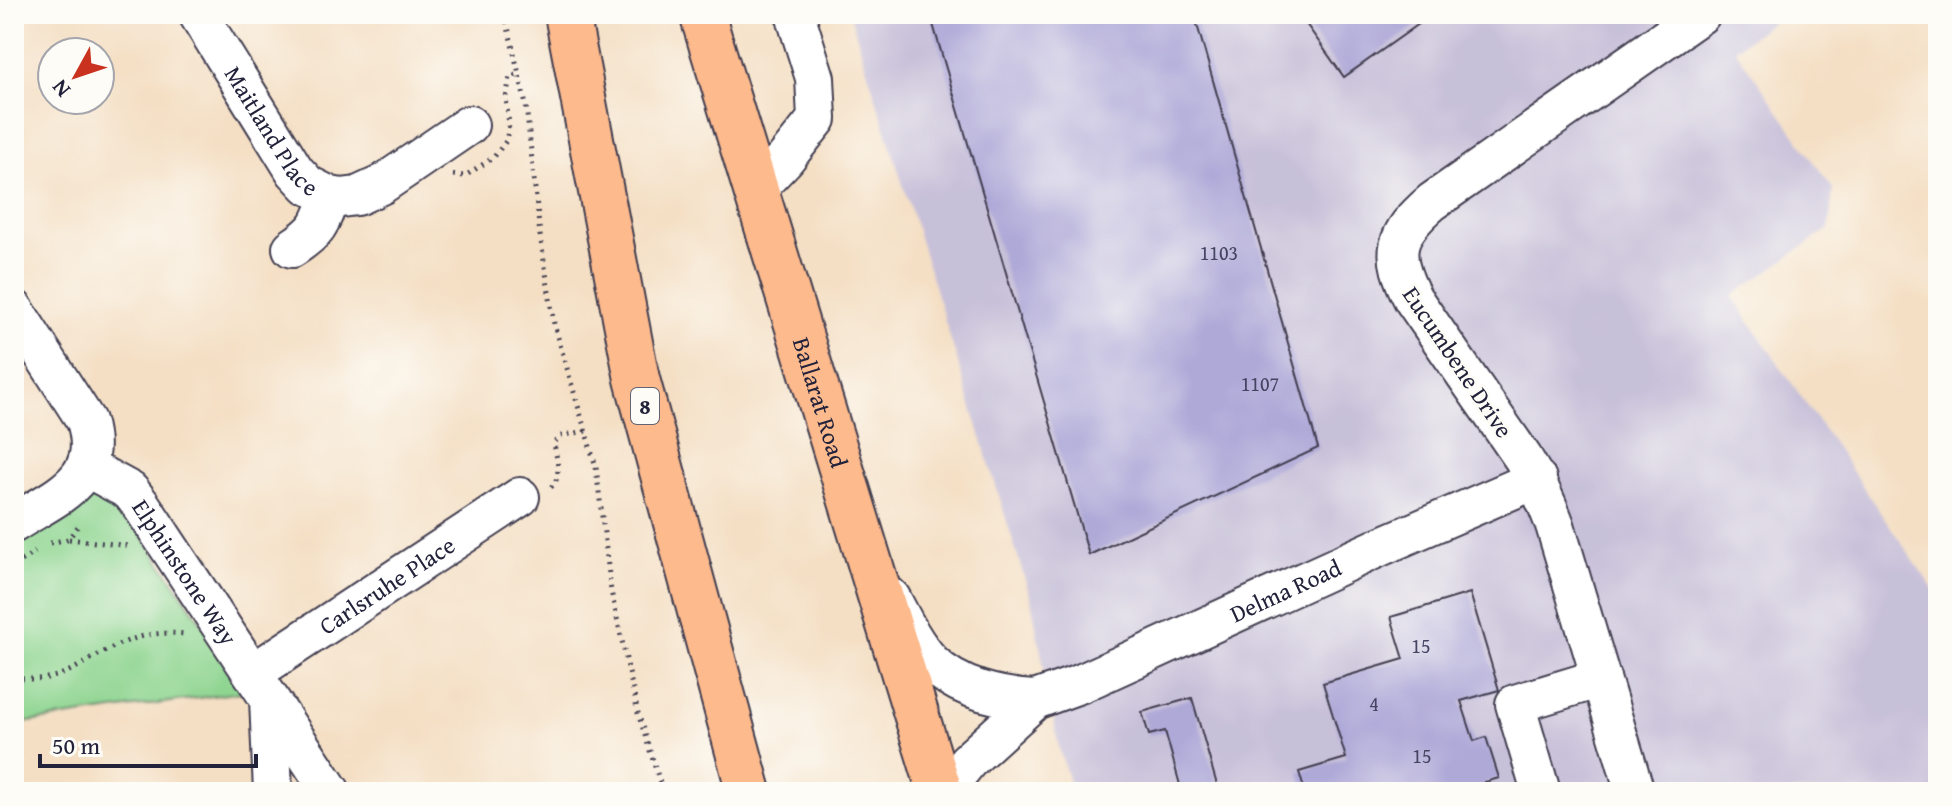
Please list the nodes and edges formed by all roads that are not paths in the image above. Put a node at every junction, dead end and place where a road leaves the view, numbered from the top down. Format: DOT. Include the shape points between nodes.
graph roads {
  1 [pos="198,14"];
  2 [pos="567,14"];
  3 [pos="702,14"];
  4 [pos="795,14"];
  5 [pos="1701,14"];
  6 [pos="469,125"];
  7 [pos="756,189"];
  8 [pos="330,196"];
  9 [pos="292,248"];
  10 [pos="14,309"];
  11 [pos="86,467"];
  12 [pos="1537,479"];
  13 [pos="521,497"];
  14 [pos="14,523"];
  15 [pos="869,556"];
  16 [pos="1601,678"];
  17 [pos="261,684"];
  18 [pos="1035,700"];
  19 [pos="273,792"];
  20 [pos="331,792"];
  21 [pos="749,792"];
  22 [pos="942,792"];
  23 [pos="1541,792"];
  24 [pos="1635,792"];
  1 -- 8 [label="street, Maitland Place" via="295,171"];
  2 -- 21 [label="highway, 8" via="637,379"];
  3 -- 7 [label="highway, Ballarat Road"];
  4 -- 7 [label="street" via="815,78 817,119"];
  5 -- 12 [label="street, Eucumbene Drive" via="1432,202 1401,235 1402,278 1413,299"];
  6 -- 8 [label="street, Maitland Place" via="381,185 357,196"];
  7 -- 15 [label="highway, Ballarat Road"];
  8 -- 9 [label="street, Maitland Place" via="320,224"];
  10 -- 11 [label="street" via="86,421 91,451"];
  11 -- 14 [label="street" via="68,489"];
  11 -- 17 [label="street, Elphinstone Way" via="130,491"];
  12 -- 16 [label="street, Eucumbene Drive"];
  12 -- 18 [label="street, Delma Road"];
  13 -- 17 [label="street, Carlsruhe Place"];
  15 -- 18 [label="street, Delma Road" via="907,629 932,662 974,688"];
  15 -- 22 [label="highway, Ballarat Road"];
  16 -- 23 [label="street" via="1515,704"];
  16 -- 24 [label="street, Eucumbene Drive"];
  17 -- 19 [label="street"];
  17 -- 20 [label="street, Elphinstone Way"];
  18 -- 22 [label="street, Delma Road"];
}
